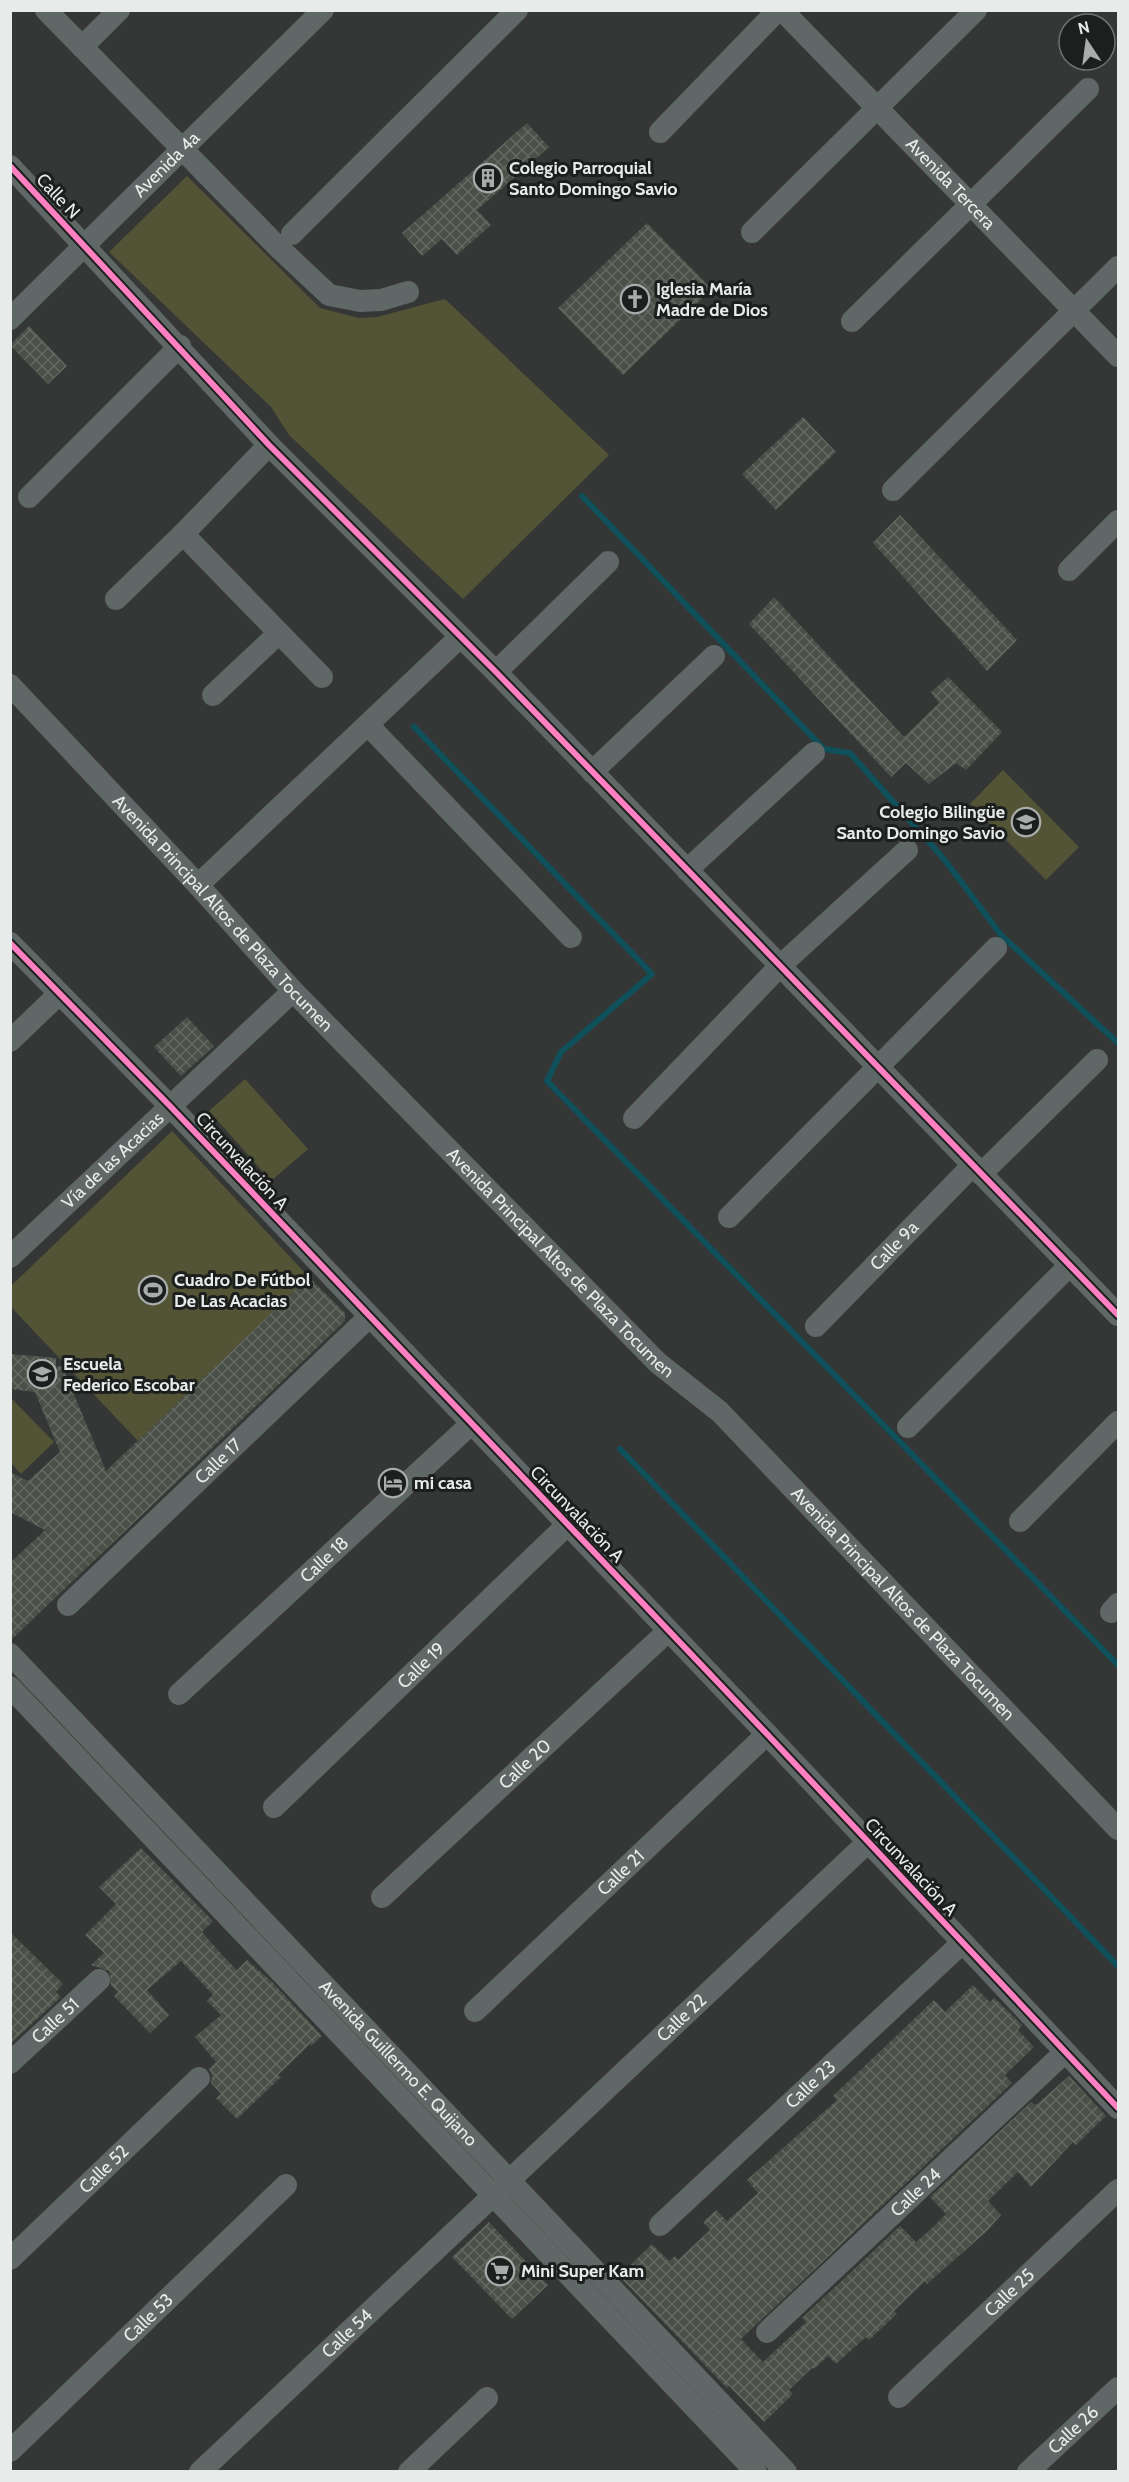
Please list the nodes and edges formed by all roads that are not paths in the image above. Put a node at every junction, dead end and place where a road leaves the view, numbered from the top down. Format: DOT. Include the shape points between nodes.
graph roads {
  1 [pos="46,10"];
  2 [pos="119,10"];
  3 [pos="323,10"];
  4 [pos="517,10"];
  5 [pos="780,10"];
  6 [pos="976,10"];
  7 [pos="82,47"];
  8 [pos="1088,89"];
  9 [pos="876,109"];
  10 [pos="660,132"];
  11 [pos="182,147"];
  12 [pos="10,166"];
  13 [pos="971,204"];
  14 [pos="752,232"];
  15 [pos="292,234"];
  16 [pos="83,246"];
  17 [pos="1119,267"];
  18 [pos="408,292"];
  19 [pos="1074,310"];
  20 [pos="10,319"];
  21 [pos="852,321"];
  22 [pos="180,346"];
  23 [pos="1119,356"];
  24 [pos="269,445"];
  25 [pos="893,490"];
  26 [pos="29,497"];
  27 [pos="1119,521"];
  28 [pos="183,534"];
  29 [pos="608,562"];
  30 [pos="1069,570"];
  31 [pos="116,599"];
  32 [pos="279,633"];
  33 [pos="460,637"];
  34 [pos="714,656"];
  35 [pos="496,672"];
  36 [pos="322,677"];
  37 [pos="10,685"];
  38 [pos="213,695"];
  39 [pos="368,725"];
  40 [pos="814,753"];
  41 [pos="592,772"];
  42 [pos="907,850"];
  43 [pos="687,870"];
  44 [pos="198,885"];
  45 [pos="572,937"];
  46 [pos="10,943"];
  47 [pos="996,948"];
  48 [pos="780,966"];
  49 [pos="293,991"];
  50 [pos="59,994"];
  51 [pos="10,1041"];
  52 [pos="1097,1060"];
  53 [pos="878,1067"];
  54 [pos="170,1106"];
  55 [pos="634,1118"];
  56 [pos="977,1169"];
  57 [pos="729,1217"];
  58 [pos="10,1257"];
  59 [pos="1070,1265"];
  60 [pos="1118,1313"];
  61 [pos="369,1317"];
  62 [pos="816,1326"];
  63 [pos="1119,1422"];
  64 [pos="471,1424"];
  65 [pos="908,1426"];
  66 [pos="1020,1521"];
  67 [pos="567,1525"];
  68 [pos="68,1605"];
  69 [pos="668,1631"];
  70 [pos="10,1654"];
  71 [pos="10,1687"];
  72 [pos="179,1694"];
  73 [pos="61,1708"];
  74 [pos="45,1723"];
  75 [pos="766,1734"];
  76 [pos="274,1807"];
  77 [pos="1119,1829"];
  78 [pos="868,1842"];
  79 [pos="382,1898"];
  80 [pos="961,1944"];
  81 [pos="284,1959"];
  82 [pos="99,1980"];
  83 [pos="475,2011"];
  84 [pos="1065,2052"];
  85 [pos="10,2063"];
  86 [pos="199,2078"];
  87 [pos="1119,2108"];
  88 [pos="286,2185"];
  89 [pos="502,2187"];
  90 [pos="1119,2190"];
  91 [pos="660,2225"];
  92 [pos="10,2259"];
  93 [pos="767,2332"];
  94 [pos="1119,2388"];
  95 [pos="899,2397"];
  96 [pos="487,2398"];
  97 [pos="740,2439"];
  98 [pos="10,2451"];
  99 [pos="200,2472"];
  100 [pos="409,2472"];
  101 [pos="756,2472"];
  102 [pos="786,2472"];
  103 [pos="1028,2472"];
  1 -- 7 [label="street"];
  2 -- 7 [label="street"];
  3 -- 11 [label="street, Avenida 4a"];
  4 -- 15 [label="street"];
  5 -- 9 [label="street, Avenida Tercera"];
  5 -- 10 [label="street"];
  6 -- 9 [label="street"];
  7 -- 11 [label="street"];
  8 -- 13 [label="street"];
  9 -- 13 [label="street, Avenida Tercera"];
  9 -- 14 [label="street"];
  11 -- 16 [label="street, Avenida 4a"];
  11 -- 18 [label="street" via="329,295 360,302"];
  12 -- 16 [label="street, Calle N"];
  13 -- 19 [label="street, Avenida Tercera"];
  13 -- 21 [label="street"];
  16 -- 20 [label="street, Avenida 4a"];
  16 -- 22 [label="street, Calle N"];
  17 -- 19 [label="street"];
  19 -- 23 [label="street, Avenida Tercera"];
  19 -- 25 [label="street"];
  22 -- 24 [label="street, Calle N"];
  22 -- 26 [label="street"];
  24 -- 28 [label="street"];
  24 -- 33 [label="street, Calle N"];
  27 -- 30 [label="street"];
  28 -- 31 [label="street"];
  28 -- 32 [label="street"];
  29 -- 35 [label="street"];
  32 -- 36 [label="street"];
  32 -- 38 [label="street"];
  33 -- 35 [label="street, Calle N"];
  33 -- 39 [label="street"];
  34 -- 41 [label="street"];
  35 -- 41 [label="street, Calle N"];
  37 -- 44 [label="street, Avenida Principal Altos de Plaza Tocumen"];
  39 -- 44 [label="street"];
  39 -- 45 [label="street"];
  40 -- 43 [label="street"];
  41 -- 43 [label="street, Calle N"];
  42 -- 48 [label="street"];
  43 -- 48 [label="street, Calle N"];
  44 -- 49 [label="street, Avenida Principal Altos de Plaza Tocumen"];
  46 -- 50 [label="street, Circunvalación A"];
  47 -- 53 [label="street"];
  48 -- 53 [label="street, Calle N"];
  48 -- 55 [label="street"];
  49 -- 54 [label="street, Vía de las Acacias"];
  49 -- 77 [label="street, Avenida Principal Altos de Plaza Tocumen" via="658,1363 720,1412"];
  50 -- 51 [label="street"];
  50 -- 54 [label="street, Circunvalación A"];
  52 -- 56 [label="street, Calle 9a"];
  53 -- 56 [label="street, Calle N"];
  53 -- 57 [label="street"];
  54 -- 58 [label="street, Vía de las Acacias"];
  54 -- 61 [label="street, Circunvalación A"];
  56 -- 59 [label="street, Calle N"];
  56 -- 62 [label="street, Calle 9a"];
  59 -- 60 [label="street, Calle N"];
  59 -- 65 [label="street"];
  61 -- 64 [label="street, Circunvalación A"];
  61 -- 68 [label="street, Calle 17"];
  63 -- 66 [label="street"];
  64 -- 67 [label="street, Circunvalación A"];
  64 -- 72 [label="street, Calle 18"];
  67 -- 69 [label="street, Circunvalación A"];
  67 -- 76 [label="street, Calle 19"];
  69 -- 75 [label="street, Circunvalación A"];
  69 -- 79 [label="street, Calle 20"];
  70 -- 73 [label="street, Avenida Guillermo E. Quijano"];
  71 -- 74 [label="street, Avenida Guillermo E. Quijano"];
  73 -- 74 [label="street"];
  73 -- 81 [label="street, Avenida Guillermo E. Quijano"];
  74 -- 81 [label="street, Avenida Guillermo E. Quijano"];
  75 -- 78 [label="street, Circunvalación A"];
  75 -- 83 [label="street, Calle 21"];
  78 -- 80 [label="street, Circunvalación A"];
  78 -- 89 [label="street, Calle 22"];
  80 -- 84 [label="street, Circunvalación A"];
  80 -- 91 [label="street, Calle 23"];
  81 -- 89 [label="street, Avenida Guillermo E. Quijano"];
  82 -- 85 [label="street, Calle 51"];
  84 -- 87 [label="street, Circunvalación A"];
  84 -- 93 [label="street, Calle 24"];
  86 -- 92 [label="street, Calle 52"];
  88 -- 98 [label="street, Calle 53"];
  89 -- 97 [label="street, Avenida Guillermo E. Quijano"];
  89 -- 99 [label="street, Calle 54"];
  90 -- 95 [label="street, Calle 25"];
  94 -- 103 [label="street, Calle 26"];
  96 -- 100 [label="street"];
  97 -- 101 [label="street, Avenida Guillermo E. Quijano"];
  97 -- 102 [label="street, Avenida Guillermo E. Quijano"];
}
